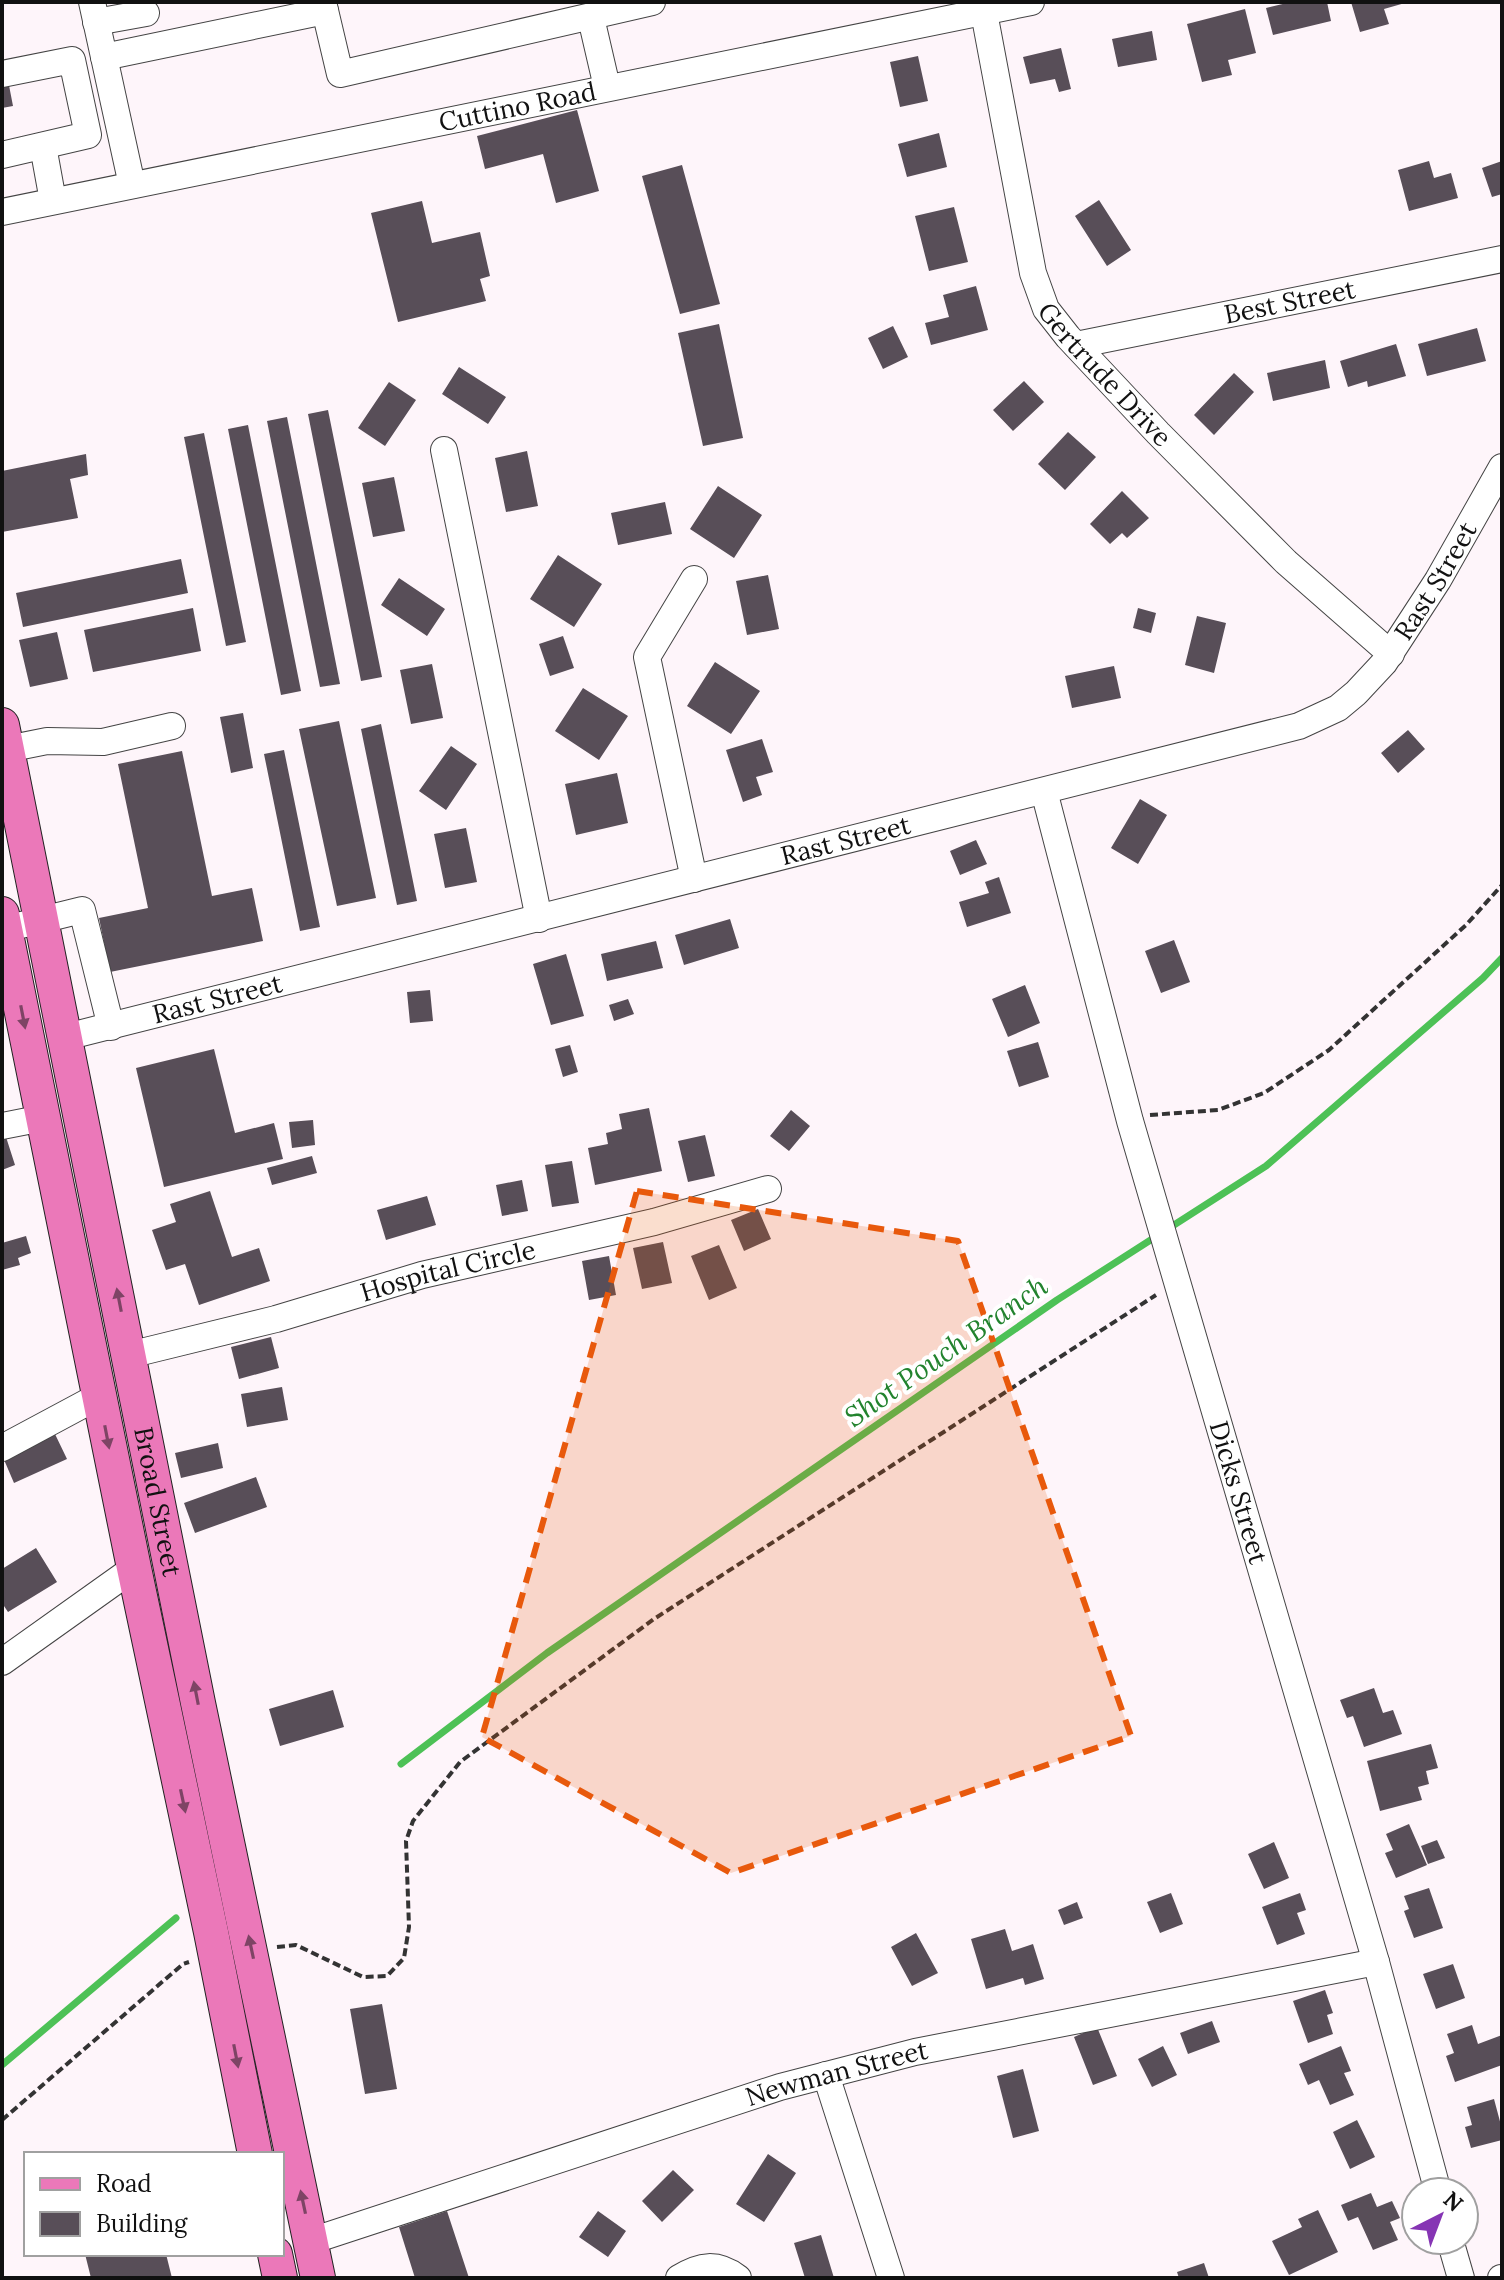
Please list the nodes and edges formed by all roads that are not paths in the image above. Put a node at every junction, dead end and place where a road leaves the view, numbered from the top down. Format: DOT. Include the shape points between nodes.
graph roads {
  1 [pos="652,2"];
  2 [pos="1031,2"];
  3 [pos="324,7"];
  4 [pos="983,7"];
  5 [pos="94,12"];
  6 [pos="146,13"];
  7 [pos="591,18"];
  8 [pos="104,57"];
  9 [pos="2,74"];
  10 [pos="607,87"];
  11 [pos="43,146"];
  12 [pos="2,155"];
  13 [pos="132,185"];
  14 [pos="53,201"];
  15 [pos="2,212"];
  16 [pos="1502,259"];
  17 [pos="1076,345"];
  18 [pos="444,450"];
  19 [pos="1502,467"];
  20 [pos="694,579"];
  21 [pos="1391,654"];
  22 [pos="172,726"];
  23 [pos="4,741"];
  24 [pos="1044,791"];
  25 [pos="694,879"];
  26 [pos="42,919"];
  27 [pos="539,919"];
  28 [pos="4,921"];
  29 [pos="111,1027"];
  30 [pos="66,1037"];
  31 [pos="43,1118"];
  32 [pos="2,1126"];
  33 [pos="768,1189"];
  34 [pos="129,1355"];
  35 [pos="99,1396"];
  36 [pos="2,1448"];
  37 [pos="134,1568"];
  38 [pos="2,1662"];
  39 [pos="1376,1962"];
  40 [pos="826,2075"];
  41 [pos="255,2152"];
  42 [pos="1434,2176"];
  43 [pos="311,2241"];
  44 [pos="275,2256"];
  45 [pos="1455,2256"];
  46 [pos="280,2278"];
  47 [pos="318,2278"];
  48 [pos="679,2278"];
  49 [pos="738,2278"];
  50 [pos="891,2278"];
  51 [pos="1461,2278"];
  1 -- 7 [label="street"];
  2 -- 4 [label="street, Cuttino Road"];
  3 -- 7 [label="street" via="340,74"];
  3 -- 8 [label="street"];
  4 -- 10 [label="street, Cuttino Road"];
  4 -- 17 [label="street, Gertrude Drive" via="1033,273 1046,309"];
  5 -- 6 [label="street"];
  5 -- 8 [label="street"];
  7 -- 10 [label="street"];
  8 -- 13 [label="street"];
  9 -- 11 [label="street" via="72,60 88,135"];
  10 -- 13 [label="street, Cuttino Road"];
  11 -- 12 [label="street"];
  11 -- 14 [label="street"];
  13 -- 14 [label="street, Cuttino Road"];
  14 -- 15 [label="street, Cuttino Road"];
  16 -- 17 [label="street, Best Street"];
  17 -- 21 [label="street, Gertrude Drive" via="1286,562"];
  18 -- 27 [label="street"];
  19 -- 21 [label="street, Rast Street"];
  20 -- 25 [label="street" via="647,657"];
  21 -- 24 [label="street, Rast Street" via="1338,708 1299,726"];
  22 -- 23 [label="street" via="103,742"];
  23 -- 26 [label="main road, Broad Street"];
  24 -- 25 [label="street, Rast Street"];
  24 -- 39 [label="street, Dicks Street" via="1148,1184"];
  25 -- 27 [label="street, Rast Street"];
  26 -- 28 [label="street"];
  26 -- 29 [label="street" via="82,910"];
  26 -- 30 [label="main road, Broad Street"];
  27 -- 29 [label="street, Rast Street"];
  28 -- 31 [label="main road, Broad Street, one-way"];
  29 -- 30 [label="street, Rast Street"];
  34 -- 30 [label="main road, Broad Street, one-way"];
  31 -- 32 [label="street"];
  31 -- 35 [label="main road, Broad Street"];
  33 -- 34 [label="street, Hospital Circle"];
  43 -- 34 [label="main road, Broad Street, one-way"];
  35 -- 36 [label="street"];
  35 -- 37 [label="main road, Broad Street, one-way"];
  37 -- 38 [label="street"];
  37 -- 41 [label="main road, Broad Street, one-way"];
  39 -- 40 [label="street, Newman Street" via="915,2052"];
  39 -- 42 [label="street, Dicks Street"];
  40 -- 43 [label="street, Newman Street"];
  40 -- 50 [label="street"];
  43 -- 47 [label="main road, Broad Street"];
  44 -- 46 [label="main road"];
  45 -- 51 [label="street"];
  48 -- 49 [label="street" via="710,2266"];
}
